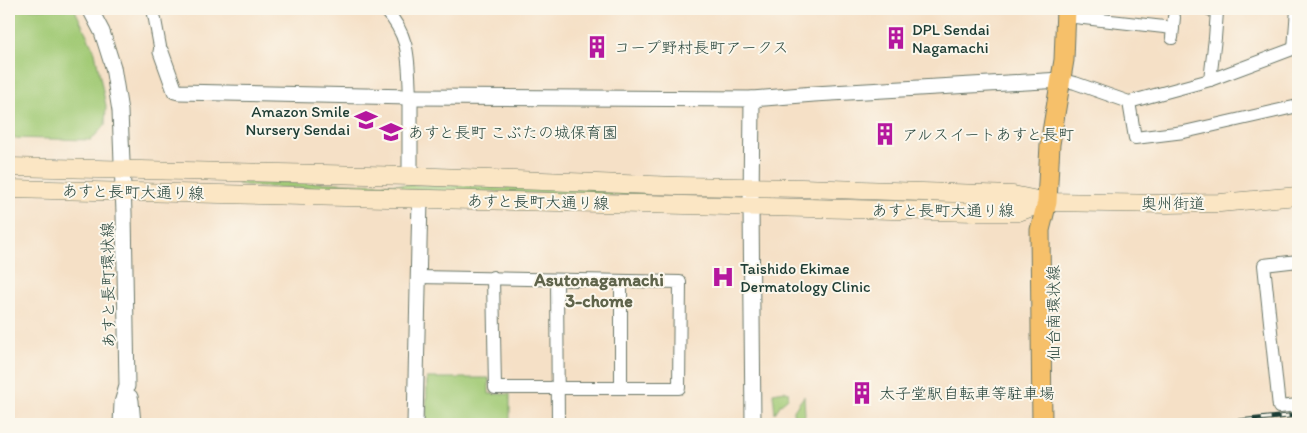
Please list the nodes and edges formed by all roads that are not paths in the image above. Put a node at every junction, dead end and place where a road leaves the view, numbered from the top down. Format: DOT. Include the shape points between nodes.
graph roads {
  1 [pos="90,9"];
  2 [pos="153,9"];
  3 [pos="385,9"];
  4 [pos="1209,9"];
  5 [pos="1297,9"];
  6 [pos="1066,13"];
  7 [pos="1173,28"];
  8 [pos="1296,48"];
  9 [pos="161,52"];
  10 [pos="1061,80"];
  11 [pos="1210,80"];
  12 [pos="410,96"];
  13 [pos="752,99"];
  14 [pos="1129,102"];
  15 [pos="1298,106"];
  16 [pos="9,167"];
  17 [pos="122,169"];
  18 [pos="410,176"];
  19 [pos="751,188"];
  20 [pos="9,189"];
  21 [pos="124,191"];
  22 [pos="1298,196"];
  23 [pos="420,199"];
  24 [pos="1046,202"];
  25 [pos="751,206"];
  26 [pos="1298,261"];
  27 [pos="418,277"];
  28 [pos="492,277"];
  29 [pos="557,280"];
  30 [pos="621,281"];
  31 [pos="127,386"];
  32 [pos="558,388"];
  33 [pos="621,388"];
  34 [pos="1298,405"];
  35 [pos="122,424"];
  36 [pos="133,424"];
  37 [pos="415,424"];
  38 [pos="558,424"];
  39 [pos="753,424"];
  40 [pos="1042,424"];
  41 [pos="1052,424"];
  1 -- 17 [label="street, あすと長町環状線" via="102,32 113,67 120,112"];
  2 -- 9 [label="street"];
  3 -- 12 [label="street" via="400,28 407,51"];
  4 -- 11 [label="street" via="1217,12"];
  5 -- 8 [label="street"];
  6 -- 7 [label="street"];
  6 -- 10 [label="main road, 仙台南環状線"];
  8 -- 11 [label="street"];
  9 -- 12 [label="street" via="175,91 179,92"];
  10 -- 13 [label="street"];
  10 -- 14 [label="street"];
  10 -- 24 [label="main road, 仙台南環状線" via="1050,144"];
  11 -- 14 [label="street"];
  12 -- 13 [label="street"];
  12 -- 18 [label="street"];
  13 -- 19 [label="street"];
  14 -- 15 [label="street" via="1135,138 1184,132"];
  16 -- 17 [label="main road, あすと長町大通り線"];
  17 -- 18 [label="main road, あすと長町大通り線"];
  17 -- 21 [label="street, あすと長町環状線"];
  18 -- 19 [label="main road, あすと長町大通り線"];
  19 -- 24 [label="main road, あすと長町大通り線" via="1019,195"];
  19 -- 25 [label="street"];
  20 -- 21 [label="main road, あすと長町大通り線"];
  21 -- 23 [label="main road, あすと長町大通り線"];
  21 -- 31 [label="street, あすと長町環状線"];
  22 -- 24 [label="main road, 奥州街道" via="1211,203"];
  23 -- 25 [label="main road, あすと長町大通り線"];
  23 -- 27 [label="street"];
  24 -- 25 [label="main road, あすと長町大通り線" via="1018,212"];
  24 -- 40 [label="main road, 仙台南環状線" via="1040,230"];
  24 -- 41 [label="main road, 仙台南環状線" via="1053,230"];
  25 -- 39 [label="street"];
  26 -- 34 [label="street" via="1264,265 1279,407"];
  27 -- 28 [label="street"];
  27 -- 37 [label="street"];
  28 -- 29 [label="street"];
  28 -- 32 [label="street" via="494,388"];
  29 -- 30 [label="street"];
  29 -- 32 [label="street"];
  30 -- 33 [label="street"];
  30 -- 33 [label="street" via="680,282 678,388"];
  31 -- 35 [label="street, あすと長町環状線" via="122,403"];
  31 -- 36 [label="street, あすと長町環状線" via="132,401"];
  32 -- 33 [label="street"];
  32 -- 38 [label="street"];
}
